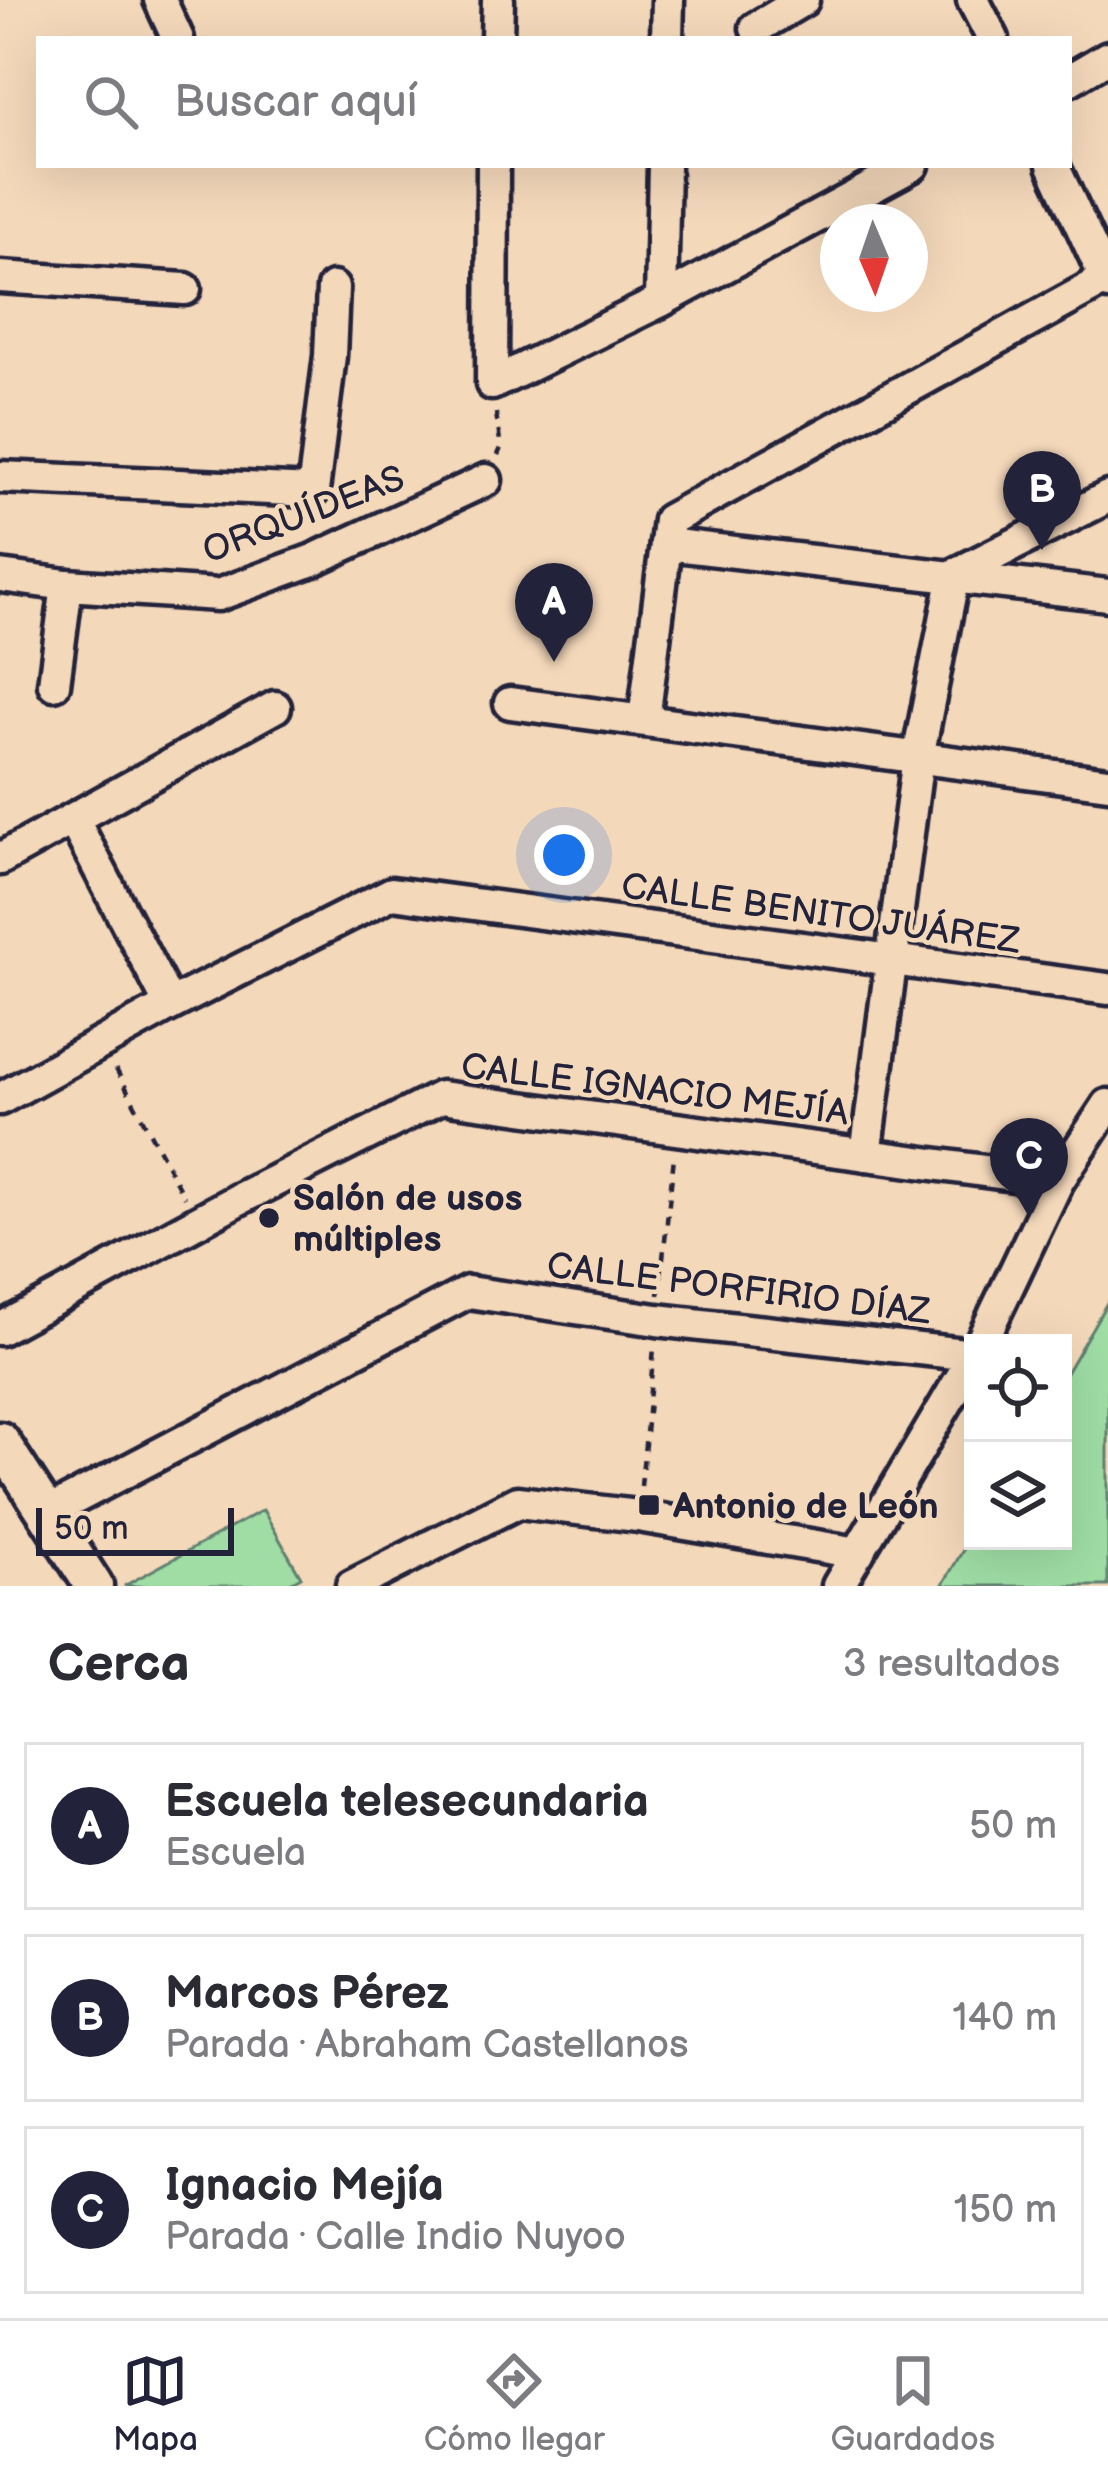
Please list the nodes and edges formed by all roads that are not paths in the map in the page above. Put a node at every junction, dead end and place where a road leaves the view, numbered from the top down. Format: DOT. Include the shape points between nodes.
graph roads {
  1 [pos="160,0"];
  2 [pos="498,0"];
  3 [pos="668,0"];
  4 [pos="803,0"];
  5 [pos="974,0"];
  6 [pos="756,28"];
  7 [pos="177,36"];
  8 [pos="497,36"];
  9 [pos="667,36"];
  10 [pos="992,36"];
  11 [pos="1108,57"];
  12 [pos="1072,78"];
  13 [pos="486,168"];
  14 [pos="664,168"];
  15 [pos="908,168"];
  16 [pos="1054,168"];
  17 [pos="0,277"];
  18 [pos="1107,281"];
  19 [pos="333,288"];
  20 [pos="185,290"];
  21 [pos="661,301"];
  22 [pos="0,477"];
  23 [pos="486,480"];
  24 [pos="1108,497"];
  25 [pos="666,544"];
  26 [pos="954,575"];
  27 [pos="0,576"];
  28 [pos="67,585"];
  29 [pos="1108,595"];
  30 [pos="54,685"];
  31 [pos="511,703"];
  32 [pos="275,706"];
  33 [pos="644,720"];
  34 [pos="918,757"];
  35 [pos="1108,783"];
  36 [pos="73,819"];
  37 [pos="0,859"];
  38 [pos="892,962"];
  39 [pos="1108,989"];
  40 [pos="170,1005"];
  41 [pos="0,1099"];
  42 [pos="1108,1105"];
  43 [pos="866,1155"];
  44 [pos="1058,1181"];
  45 [pos="0,1329"];
  46 [pos="985,1334"];
  47 [pos="964,1355"];
  48 [pos="964,1371"];
  49 [pos="0,1442"];
  50 [pos="47,1513"];
  51 [pos="858,1553"];
  52 [pos="94,1586"];
  53 [pos="352,1586"];
  54 [pos="838,1586"];
  1 -- 7 [label="street"];
  2 -- 8 [label="street"];
  3 -- 9 [label="street"];
  4 -- 6 [label="street"];
  5 -- 10 [label="street"];
  11 -- 12 [label="street"];
  13 -- 21 [label="street" via="492,384"];
  14 -- 21 [label="street"];
  15 -- 21 [label="street"];
  16 -- 18 [label="street"];
  17 -- 20 [label="street"];
  18 -- 25 [label="street" via="668,520"];
  19 -- 22 [label="street" via="314,491"];
  23 -- 28 [label="street, ORQUÍDEAS" via="218,595"];
  24 -- 26 [label="street"];
  25 -- 26 [label="street"];
  25 -- 33 [label="street"];
  26 -- 29 [label="street"];
  26 -- 34 [label="street"];
  27 -- 28 [label="street, ORQUÍDEAS"];
  28 -- 30 [label="street"];
  31 -- 33 [label="street"];
  32 -- 36 [label="street"];
  33 -- 34 [label="street"];
  34 -- 35 [label="street"];
  34 -- 38 [label="street"];
  36 -- 37 [label="street"];
  36 -- 40 [label="street"];
  38 -- 39 [label="street, CALLE BENITO JUÁREZ"];
  38 -- 40 [label="street, CALLE BENITO JUÁREZ" via="392,893"];
  38 -- 43 [label="street"];
  40 -- 41 [label="street, CALLE BENITO JUÁREZ"];
  42 -- 44 [label="street"];
  43 -- 44 [label="street, CALLE IGNACIO MEJÍA"];
  43 -- 45 [label="street, CALLE IGNACIO MEJÍA" via="441,1097"];
  44 -- 46 [label="street"];
  47 -- 50 [label="street, CALLE PORFIRIO DÍAZ" via="467,1292"];
  48 -- 51 [label="street"];
  49 -- 50 [label="street"];
  50 -- 52 [label="street"];
  51 -- 53 [label="street" via="518,1502"];
  51 -- 54 [label="street"];
}
